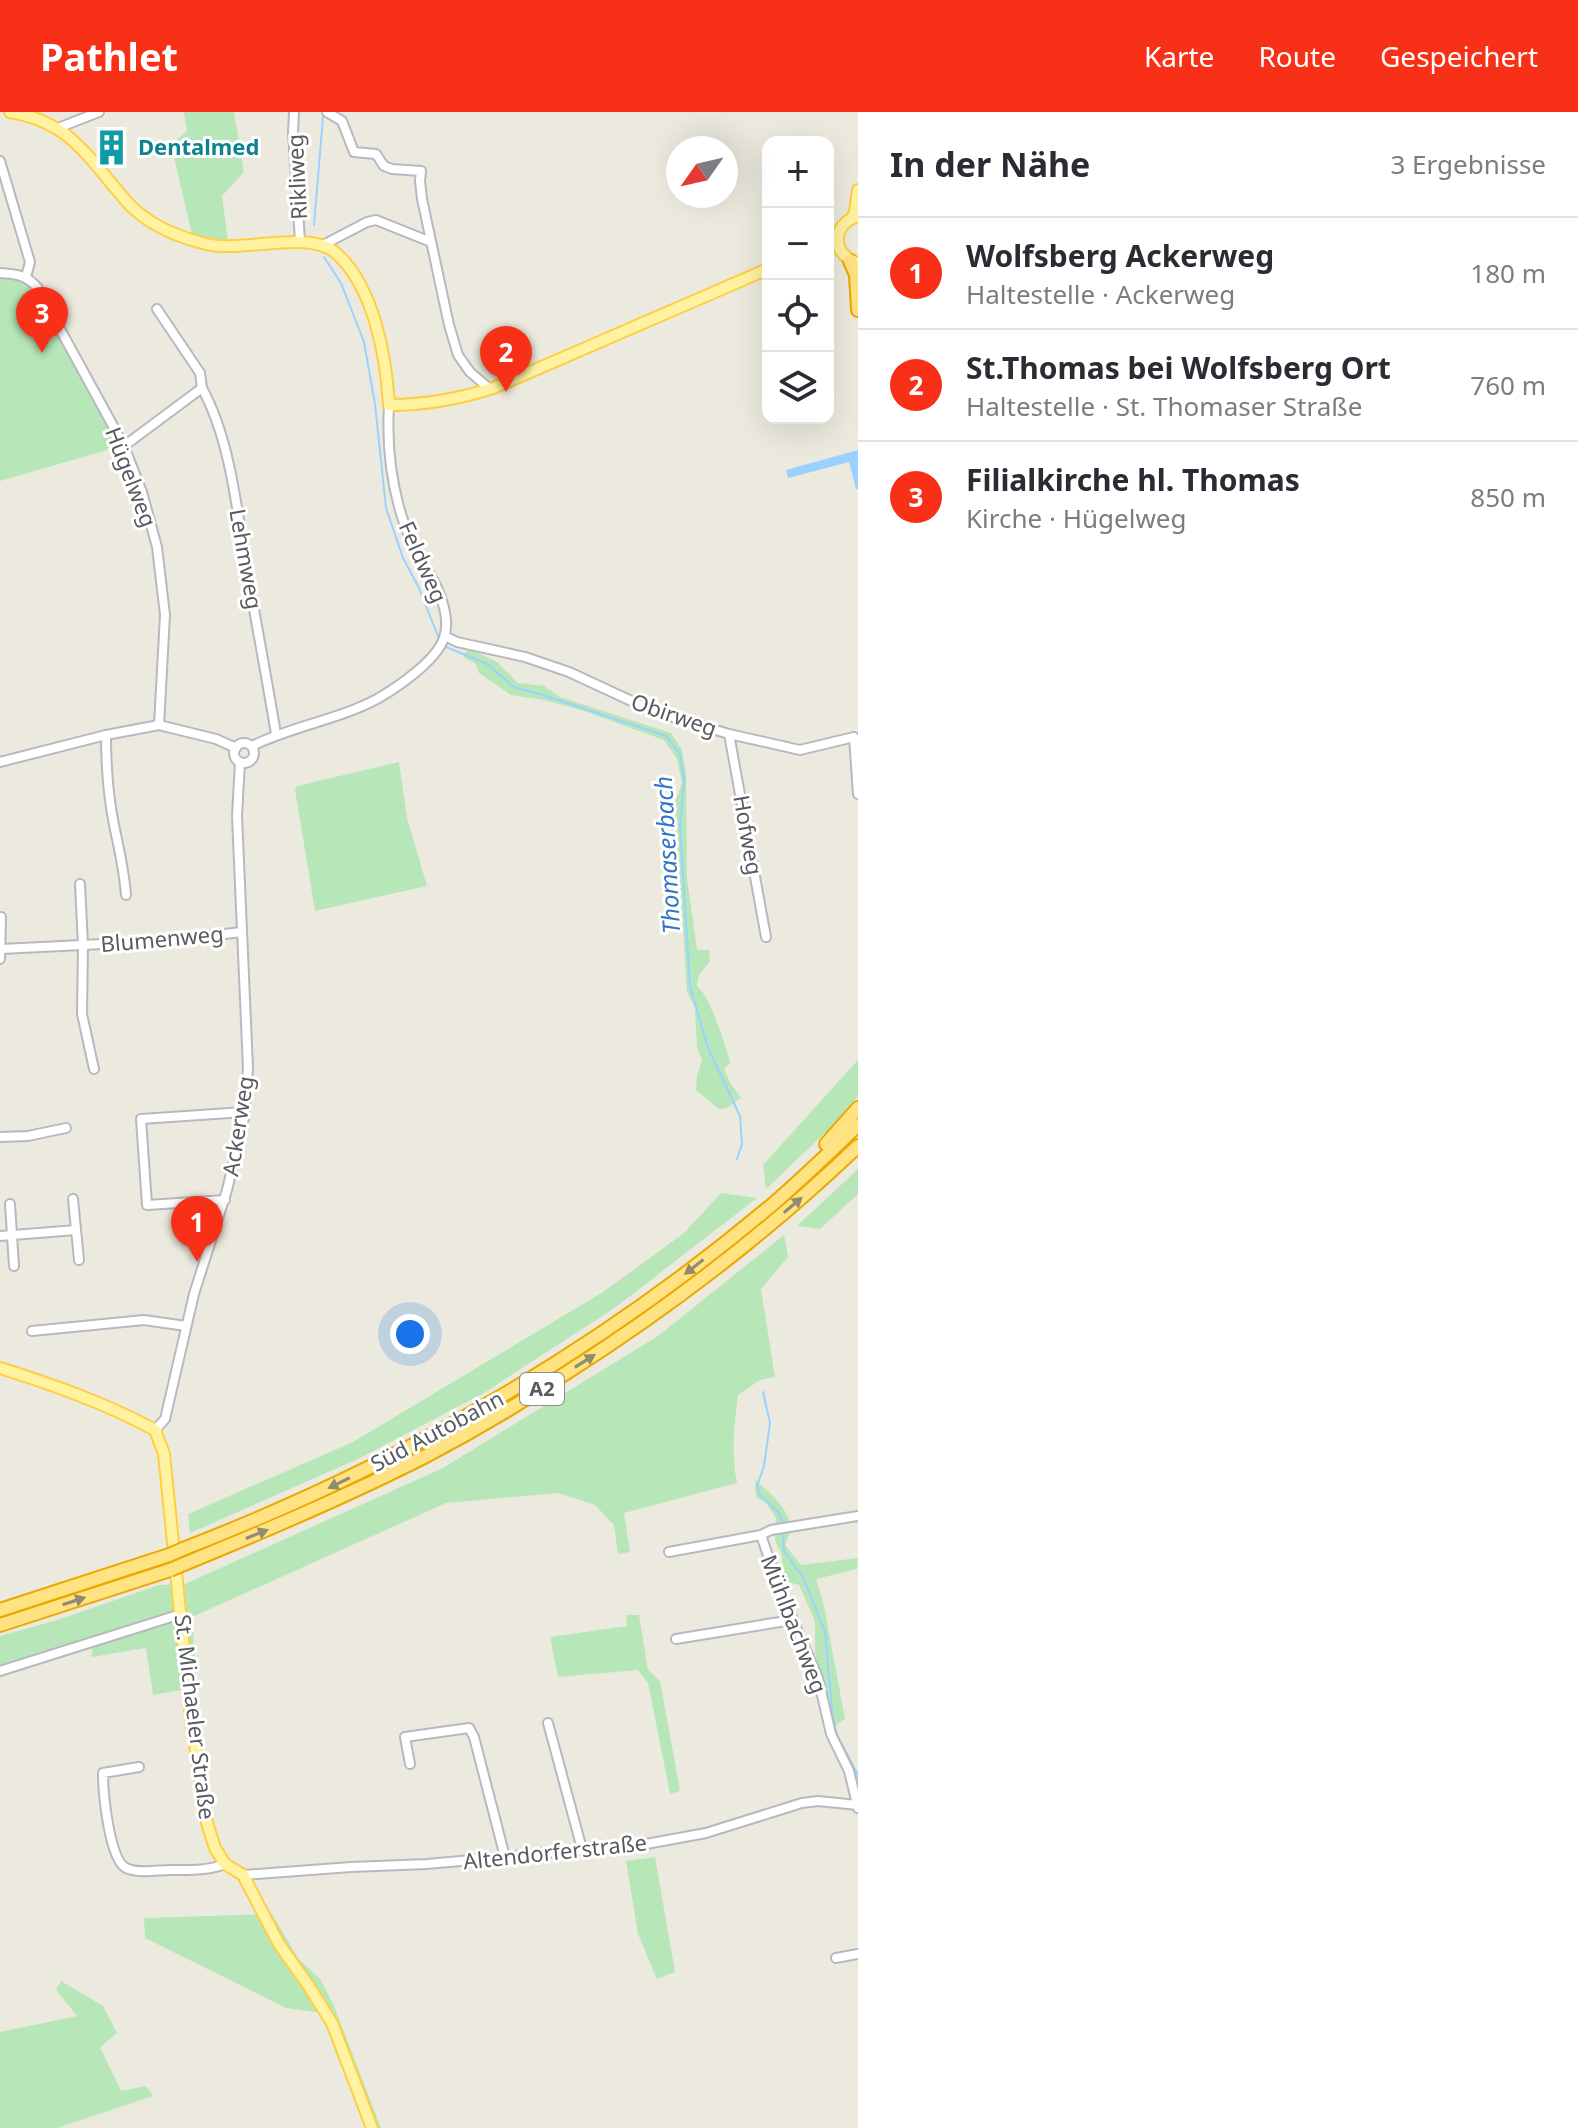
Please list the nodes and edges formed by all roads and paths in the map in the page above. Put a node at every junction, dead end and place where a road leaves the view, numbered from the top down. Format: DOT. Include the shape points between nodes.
graph roads {
  1 [pos="10,112"];
  2 [pos="99,112"];
  3 [pos="294,112"];
  4 [pos="327,112"];
  5 [pos="58,128"];
  6 [pos="0,161"];
  7 [pos="858,190"];
  8 [pos="855,217"];
  9 [pos="834,239"];
  10 [pos="300,241"];
  11 [pos="431,242"];
  12 [pos="834,242"];
  13 [pos="323,245"];
  14 [pos="850,259"];
  15 [pos="762,272"];
  16 [pos="0,273"];
  17 [pos="26,277"];
  18 [pos="157,309"];
  19 [pos="858,310"];
  20 [pos="202,388"];
  21 [pos="490,389"];
  22 [pos="389,405"];
  23 [pos="124,446"];
  24 [pos="445,636"];
  25 [pos="159,725"];
  26 [pos="276,734"];
  27 [pos="729,734"];
  28 [pos="106,735"];
  29 [pos="252,746"];
  30 [pos="236,748"];
  31 [pos="0,762"];
  32 [pos="240,762"];
  33 [pos="858,794"];
  34 [pos="80,884"];
  35 [pos="126,895"];
  36 [pos="1,917"];
  37 [pos="242,932"];
  38 [pos="766,937"];
  39 [pos="83,945"];
  40 [pos="1,949"];
  41 [pos="0,959"];
  42 [pos="94,1069"];
  43 [pos="858,1108"];
  44 [pos="244,1112"];
  45 [pos="858,1125"];
  46 [pos="66,1128"];
  47 [pos="0,1137"];
  48 [pos="858,1146"];
  49 [pos="797,1182"];
  50 [pos="73,1199"];
  51 [pos="225,1200"];
  52 [pos="10,1204"];
  53 [pos="76,1230"];
  54 [pos="12,1235"];
  55 [pos="0,1236"];
  56 [pos="79,1260"];
  57 [pos="14,1266"];
  58 [pos="186,1326"];
  59 [pos="32,1331"];
  60 [pos="0,1368"];
  61 [pos="155,1430"];
  62 [pos="858,1516"];
  63 [pos="761,1535"];
  64 [pos="669,1552"];
  65 [pos="0,1610"];
  66 [pos="181,1614"];
  67 [pos="792,1620"];
  68 [pos="0,1625"];
  69 [pos="676,1639"];
  70 [pos="0,1671"];
  71 [pos="548,1723"];
  72 [pos="410,1764"];
  73 [pos="139,1767"];
  74 [pos="857,1799"];
  75 [pos="582,1849"];
  76 [pos="505,1857"];
  77 [pos="225,1864"];
  78 [pos="243,1875"];
  79 [pos="858,1954"];
  80 [pos="836,1958"];
  81 [pos="372,2128"];
  1 -- 5 [label="main road"];
  2 -- 5 [label="street"];
  3 -- 10 [label="street, Rikliweg"];
  4 -- 11 [label="street" via="342,121 354,152 376,154 392,169 421,171"];
  5 -- 10 [label="main road" via="133,208 167,232 232,248"];
  6 -- 17 [label="street" via="30,262"];
  7 -- 8 [label="main road"];
  8 -- 9 [label="main road"];
  10 -- 13 [label="main road"];
  11 -- 13 [label="street" via="376,220"];
  11 -- 21 [label="street" via="458,355"];
  12 -- 14 [label="main road"];
  13 -- 22 [label="main road" via="344,261 370,308"];
  14 -- 19 [label="highway"];
  15 -- 21 [label="main road"];
  16 -- 17 [label="street"];
  17 -- 23 [label="street, Hügelweg" via="37,287"];
  18 -- 20 [label="street, Lehmweg" via="200,373"];
  20 -- 23 [label="street"];
  20 -- 26 [label="street, Lehmweg" via="232,484"];
  21 -- 22 [label="main road" via="449,400"];
  22 -- 24 [label="street, Feldweg" via="388,452 399,508 438,589"];
  23 -- 25 [label="street, Hügelweg" via="157,547 165,615"];
  24 -- 26 [label="street" via="416,672 377,699"];
  24 -- 27 [label="street, Obirweg" via="569,672 653,711"];
  25 -- 28 [label="street"];
  25 -- 30 [label="street"];
  26 -- 29 [label="street"];
  27 -- 33 [label="street, Obirweg" via="800,750 854,737"];
  27 -- 38 [label="street, Hofweg"];
  28 -- 31 [label="street"];
  28 -- 35 [label="street" via="107,781"];
  29 -- 30 [label="street" via="243,743"];
  29 -- 32 [label="street" via="253,758"];
  30 -- 32 [label="street"];
  32 -- 37 [label="street, Ackerweg"];
  34 -- 39 [label="street, Blumenweg"];
  36 -- 40 [label="street"];
  37 -- 39 [label="street, Blumenweg"];
  37 -- 44 [label="street, Ackerweg" via="248,1068"];
  39 -- 40 [label="street, Blumenweg"];
  39 -- 42 [label="street, Blumenweg" via="82,1014"];
  40 -- 41 [label="street"];
  43 -- 49 [label="highway"];
  44 -- 51 [label="street, Ackerweg"];
  44 -- 51 [label="street" via="141,1119 147,1205"];
  45 -- 49 [label="highway, Süd Autobahn / A2"];
  46 -- 47 [label="street"];
  68 -- 48 [label="highway, Süd Autobahn / A2, one-way, bridge" via="170,1570 318,1509 426,1456 616,1342 736,1252"];
  49 -- 65 [label="highway, Süd Autobahn / A2, one-way, bridge" via="608,1330 421,1442 312,1496 169,1555"];
  50 -- 53 [label="street"];
  51 -- 58 [label="street, Ackerweg"];
  52 -- 54 [label="street"];
  53 -- 54 [label="street"];
  53 -- 56 [label="street"];
  54 -- 55 [label="street"];
  54 -- 57 [label="street"];
  58 -- 59 [label="street" via="144,1320"];
  58 -- 61 [label="street, Ackerweg" via="165,1419"];
  60 -- 61 [label="main road" via="119,1410"];
  61 -- 66 [label="main road, St. Michaeler Straße" via="164,1454"];
  62 -- 63 [label="street"];
  63 -- 64 [label="street"];
  63 -- 67 [label="street, Mühlbachweg"];
  66 -- 70 [label="street"];
  66 -- 77 [label="main road, St. Michaeler Straße" via="207,1823"];
  67 -- 69 [label="street"];
  67 -- 74 [label="street, Mühlbachweg" via="818,1678 831,1734"];
  71 -- 75 [label="street"];
  72 -- 76 [label="street" via="405,1737 469,1728"];
  73 -- 77 [label="street" via="103,1773 105,1812 124,1867 186,1870"];
  74 -- 75 [label="street, Altendorferstraße" via="802,1803 706,1833 646,1844"];
  75 -- 76 [label="street, Altendorferstraße"];
  76 -- 78 [label="street, Altendorferstraße"];
  77 -- 78 [label="main road"];
  78 -- 81 [label="main road" via="279,1944 332,2023"];
  79 -- 80 [label="street"];
}
